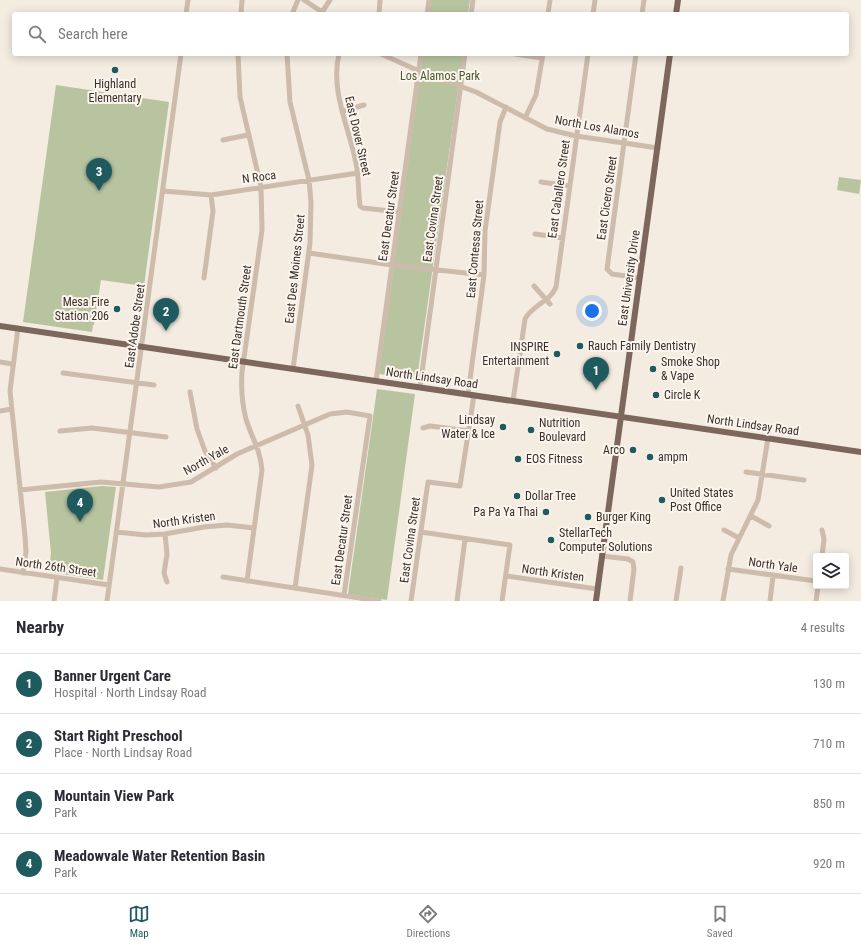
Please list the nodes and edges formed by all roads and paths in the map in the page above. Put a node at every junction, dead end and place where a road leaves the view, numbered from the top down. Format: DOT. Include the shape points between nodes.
graph roads {
  1 [pos="188,0"];
  2 [pos="242,0"];
  3 [pos="298,0"];
  4 [pos="304,0"];
  5 [pos="330,0"];
  6 [pos="380,0"];
  7 [pos="429,0"];
  8 [pos="473,0"];
  9 [pos="550,0"];
  10 [pos="595,0"];
  11 [pos="644,0"];
  12 [pos="678,0"];
  13 [pos="186,12"];
  14 [pos="240,12"];
  15 [pos="293,12"];
  16 [pos="322,12"];
  17 [pos="324,12"];
  18 [pos="378,12"];
  19 [pos="427,12"];
  20 [pos="471,12"];
  21 [pos="548,12"];
  22 [pos="593,12"];
  23 [pos="642,12"];
  24 [pos="676,12"];
  25 [pos="181,56"];
  26 [pos="238,56"];
  27 [pos="287,56"];
  28 [pos="339,56"];
  29 [pos="385,56"];
  30 [pos="421,56"];
  31 [pos="465,56"];
  32 [pos="542,56"];
  33 [pos="588,56"];
  34 [pos="636,56"];
  35 [pos="670,56"];
  36 [pos="419,71"];
  37 [pos="461,86"];
  38 [pos="364,106"];
  39 [pos="506,108"];
  40 [pos="343,111"];
  41 [pos="525,118"];
  42 [pos="248,135"];
  43 [pos="576,136"];
  44 [pos="223,140"];
  45 [pos="624,143"];
  46 [pos="658,148"];
  47 [pos="358,173"];
  48 [pos="309,180"];
  49 [pos="541,182"];
  50 [pos="570,186"];
  51 [pos="261,187"];
  52 [pos="163,191"];
  53 [pos="211,195"];
  54 [pos="399,212"];
  55 [pos="535,234"];
  56 [pos="562,238"];
  57 [pos="309,252"];
  58 [pos="392,265"];
  59 [pos="436,268"];
  60 [pos="484,275"];
  61 [pos="204,278"];
  62 [pos="640,278"];
  63 [pos="534,286"];
  64 [pos="548,301"];
  65 [pos="0,326"];
  66 [pos="18,328"];
  67 [pos="142,347"];
  68 [pos="0,362"];
  69 [pos="244,362"];
  70 [pos="12,364"];
  71 [pos="293,369"];
  72 [pos="64,373"];
  73 [pos="376,381"];
  74 [pos="137,382"];
  75 [pos="154,385"];
  76 [pos="420,387"];
  77 [pos="190,392"];
  78 [pos="471,395"];
  79 [pos="513,401"];
  80 [pos="298,406"];
  81 [pos="11,409"];
  82 [pos="0,411"];
  83 [pos="370,416"];
  84 [pos="621,417"];
  85 [pos="304,425"];
  86 [pos="423,428"];
  87 [pos="60,431"];
  88 [pos="130,432"];
  89 [pos="469,432"];
  90 [pos="166,437"];
  91 [pos="768,438"];
  92 [pos="257,445"];
  93 [pos="861,452"];
  94 [pos="216,468"];
  95 [pos="746,472"];
  96 [pos="763,474"];
  97 [pos="804,480"];
  98 [pos="428,482"];
  99 [pos="123,483"];
  100 [pos="20,490"];
  101 [pos="751,516"];
  102 [pos="769,526"];
  103 [pos="254,528"];
  104 [pos="724,530"];
  105 [pos="822,530"];
  106 [pos="116,532"];
  107 [pos="421,532"];
  108 [pos="165,534"];
  109 [pos="739,538"];
  110 [pos="465,539"];
  111 [pos="822,553"];
  112 [pos="602,556"];
  113 [pos="681,568"];
  114 [pos="0,569"];
  115 [pos="728,569"];
  116 [pos="23,573"];
  117 [pos="506,576"];
  118 [pos="773,576"];
  119 [pos="223,577"];
  120 [pos="57,578"];
  121 [pos="247,581"];
  122 [pos="813,581"];
  123 [pos="167,582"];
  124 [pos="109,585"];
  125 [pos="295,588"];
  126 [pos="597,589"];
  127 [pos="818,589"];
  128 [pos="344,595"];
  129 [pos="54,601"];
  130 [pos="107,601"];
  131 [pos="379,601"];
  132 [pos="411,601"];
  133 [pos="457,601"];
  134 [pos="502,601"];
  135 [pos="596,601"];
  136 [pos="630,601"];
  137 [pos="676,601"];
  138 [pos="723,601"];
  139 [pos="770,601"];
  140 [pos="816,601"];
  1 -- 13 [label="street"];
  2 -- 14 [label="street"];
  3 -- 15 [label="street"];
  4 -- 16 [label="street"];
  5 -- 17 [label="street"];
  6 -- 18 [label="street"];
  7 -- 19 [label="street"];
  8 -- 20 [label="street"];
  9 -- 21 [label="street"];
  10 -- 22 [label="street"];
  11 -- 23 [label="street"];
  12 -- 24 [label="main road"];
  25 -- 52 [label="street, East Adobe Street"];
  26 -- 42 [label="street, East Dartmouth Street" via="240,97"];
  27 -- 48 [label="street, East Des Moines Street" via="290,102"];
  28 -- 40 [label="street, East Dover Street" via="336,86"];
  29 -- 36 [label="street, North Los Alamos"];
  30 -- 36 [label="street, East Decatur Street"];
  31 -- 37 [label="street, East Covina Street"];
  32 -- 41 [label="street" via="536,95"];
  33 -- 43 [label="street, East Caballero Street"];
  34 -- 45 [label="street, East Cicero Street"];
  35 -- 46 [label="main road, East University Drive"];
  36 -- 37 [label="street, North Los Alamos"];
  36 -- 54 [label="street, East Decatur Street"];
  37 -- 39 [label="street, North Los Alamos"];
  37 -- 59 [label="street, East Covina Street"];
  38 -- 40 [label="street"];
  39 -- 41 [label="street, North Los Alamos"];
  39 -- 60 [label="street, East Contessa Street" via="500,122 486,224"];
  40 -- 47 [label="street, East Dover Street"];
  41 -- 43 [label="street, North Los Alamos" via="547,129"];
  42 -- 44 [label="street"];
  42 -- 51 [label="street, East Dartmouth Street"];
  43 -- 45 [label="street, North Los Alamos"];
  43 -- 50 [label="street, East Caballero Street"];
  45 -- 46 [label="street, North Los Alamos"];
  45 -- 62 [label="street, East Cicero Street" via="608,272 613,275"];
  46 -- 62 [label="main road, East University Drive"];
  47 -- 48 [label="street, N Roca"];
  47 -- 54 [label="street, East Dover Street" via="360,207"];
  48 -- 51 [label="street, N Roca"];
  48 -- 57 [label="street, East Des Moines Street"];
  49 -- 50 [label="street"];
  50 -- 56 [label="street, East Caballero Street"];
  51 -- 53 [label="street, N Roca"];
  51 -- 69 [label="street, East Dartmouth Street" via="262,230"];
  52 -- 53 [label="street, N Roca"];
  52 -- 67 [label="street, East Adobe Street"];
  53 -- 61 [label="street" via="212,221"];
  54 -- 58 [label="street, East Decatur Street"];
  55 -- 56 [label="street"];
  56 -- 64 [label="street, East Caballero Street" via="556,287"];
  57 -- 58 [label="street"];
  57 -- 71 [label="street, East Des Moines Street"];
  58 -- 59 [label="street"];
  58 -- 73 [label="street, East Decatur Street"];
  59 -- 60 [label="street"];
  59 -- 76 [label="street, East Covina Street"];
  60 -- 78 [label="street, East Contessa Street"];
  62 -- 84 [label="main road, East University Drive"];
  63 -- 64 [label="street"];
  64 -- 79 [label="street, East Caballero Street" via="530,312 524,322"];
  65 -- 66 [label="main road, North Lindsay Road"];
  66 -- 67 [label="main road, North Lindsay Road"];
  66 -- 70 [label="street"];
  67 -- 69 [label="main road, North Lindsay Road"];
  67 -- 74 [label="street, East Adobe Street"];
  68 -- 70 [label="street"];
  69 -- 71 [label="main road, North Lindsay Road"];
  69 -- 92 [label="street, East Dartmouth Street" via="241,393 246,419"];
  70 -- 81 [label="street"];
  71 -- 73 [label="main road, North Lindsay Road"];
  72 -- 74 [label="street"];
  73 -- 76 [label="main road, North Lindsay Road"];
  74 -- 75 [label="street"];
  74 -- 88 [label="street, East Adobe Street"];
  76 -- 78 [label="main road, North Lindsay Road"];
  77 -- 94 [label="street" via="196,429 205,451"];
  78 -- 79 [label="main road, North Lindsay Road"];
  78 -- 89 [label="street, East Contessa Street"];
  79 -- 84 [label="main road, North Lindsay Road"];
  80 -- 85 [label="street"];
  81 -- 82 [label="street"];
  81 -- 100 [label="street"];
  83 -- 85 [label="street, North Yale" via="347,412 330,414"];
  83 -- 128 [label="street, East Decatur Street"];
  84 -- 91 [label="main road, North Lindsay Road"];
  84 -- 112 [label="main road, East University Drive"];
  85 -- 92 [label="street, North Yale"];
  85 -- 125 [label="street" via="312,465"];
  86 -- 89 [label="street" via="430,426"];
  87 -- 88 [label="street" via="92,428"];
  88 -- 90 [label="street"];
  88 -- 99 [label="street, East Adobe Street"];
  89 -- 98 [label="street, East Contessa Street" via="460,486"];
  91 -- 93 [label="main road, North Lindsay Road"];
  91 -- 96 [label="street"];
  92 -- 94 [label="street, North Yale"];
  92 -- 103 [label="street, East Dartmouth Street" via="262,470"];
  94 -- 99 [label="street, North Yale" via="185,483 159,487"];
  95 -- 96 [label="street"];
  96 -- 97 [label="street"];
  96 -- 101 [label="street" via="758,500"];
  98 -- 107 [label="street, East Covina Street"];
  99 -- 100 [label="street, North Yale" via="94,482"];
  99 -- 106 [label="street, East Adobe Street"];
  100 -- 116 [label="street" via="26,552"];
  101 -- 102 [label="street"];
  101 -- 109 [label="street"];
  103 -- 108 [label="street, North Kristen" via="227,525"];
  103 -- 121 [label="street, East Dartmouth Street"];
  104 -- 109 [label="street"];
  105 -- 111 [label="street"];
  106 -- 108 [label="street, North Kristen"];
  106 -- 124 [label="street, East Adobe Street"];
  107 -- 110 [label="street"];
  107 -- 132 [label="street, East Covina Street"];
  108 -- 123 [label="street" via="167,554 164,573"];
  109 -- 115 [label="street"];
  110 -- 117 [label="street" via="510,546"];
  110 -- 133 [label="street"];
  112 -- 126 [label="main road, East University Drive"];
  112 -- 136 [label="street" via="633,562"];
  113 -- 137 [label="street"];
  114 -- 116 [label="street, North 26th Street"];
  115 -- 118 [label="street, North Yale"];
  115 -- 138 [label="street"];
  116 -- 120 [label="street, North 26th Street"];
  117 -- 126 [label="street, North Kristen"];
  117 -- 134 [label="street"];
  118 -- 122 [label="street, North Yale"];
  118 -- 139 [label="street"];
  119 -- 121 [label="street"];
  120 -- 124 [label="street, North 26th Street"];
  120 -- 129 [label="street"];
  121 -- 125 [label="street"];
  124 -- 130 [label="street, East Adobe Street"];
  125 -- 128 [label="street"];
  126 -- 135 [label="main road, East University Drive"];
  127 -- 140 [label="street"];
  128 -- 131 [label="street"];
}
